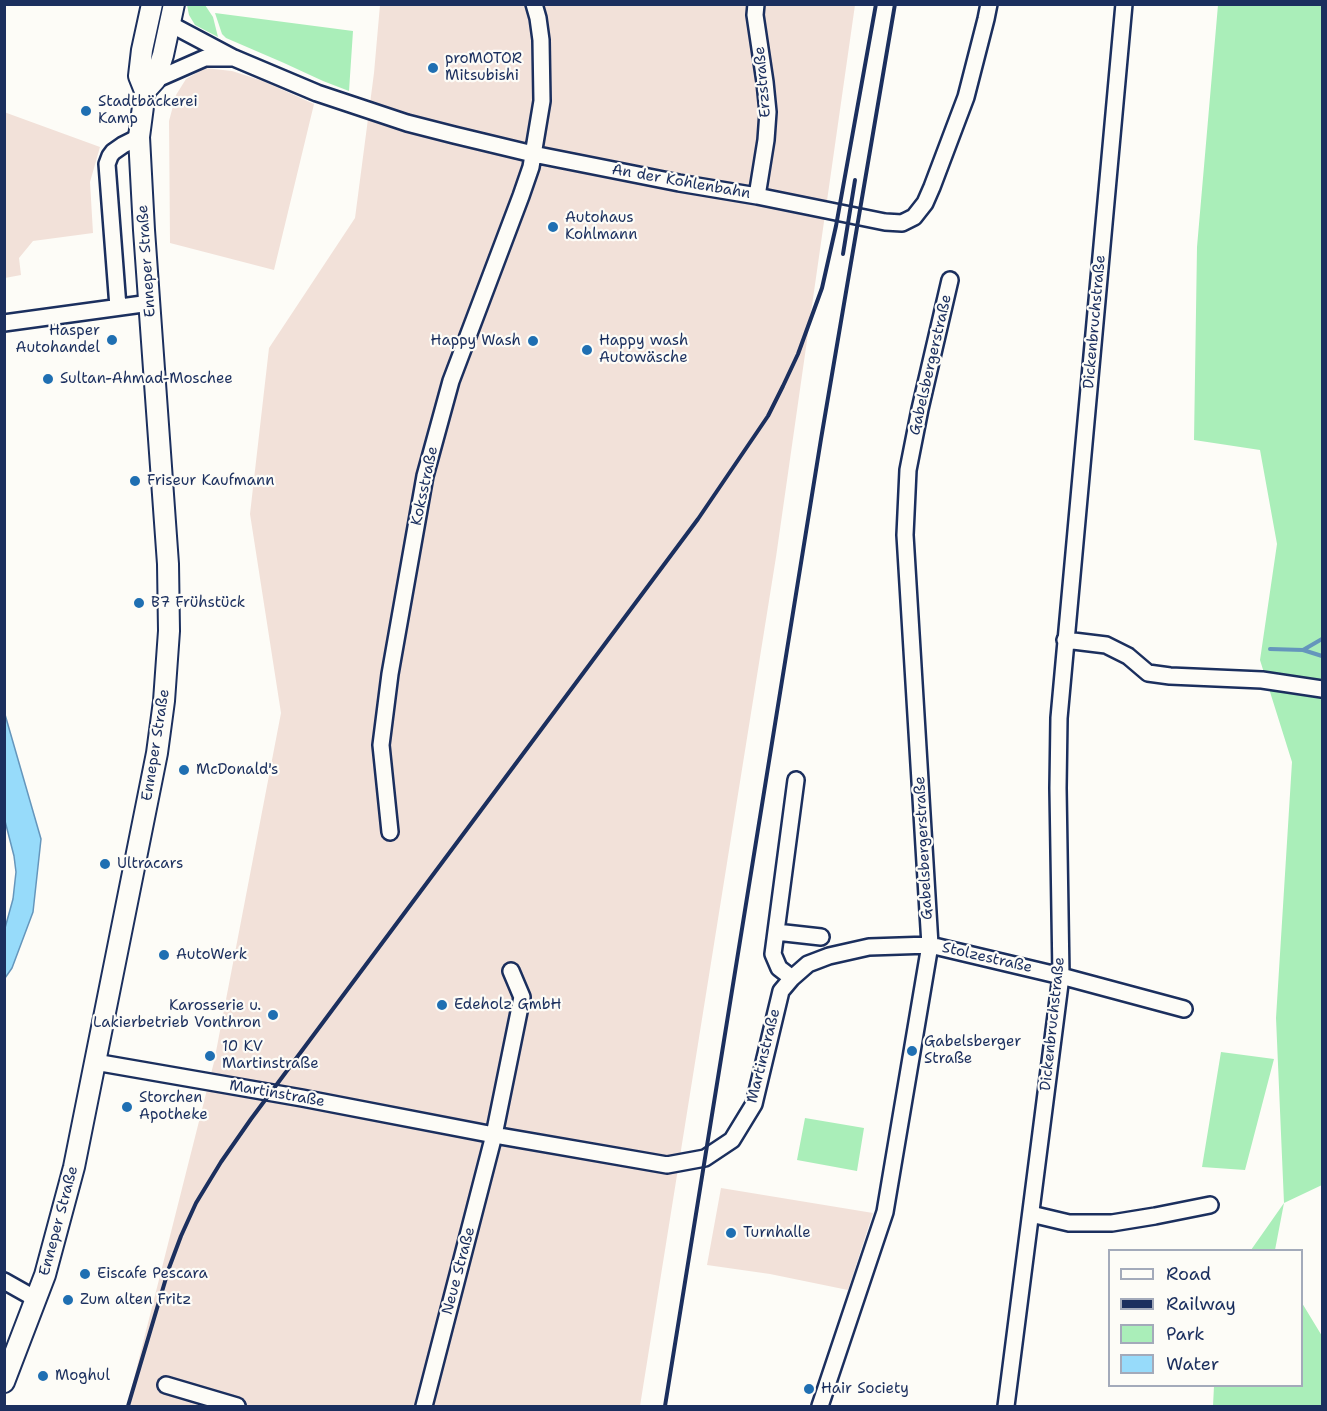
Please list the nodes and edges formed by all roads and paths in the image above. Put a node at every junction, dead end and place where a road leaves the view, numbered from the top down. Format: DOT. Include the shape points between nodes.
graph roads {
  1 [pos="534,4"];
  2 [pos="756,4"];
  3 [pos="989,4"];
  4 [pos="1124,4"];
  5 [pos="149,7"];
  6 [pos="172,14"];
  7 [pos="234,58"];
  8 [pos="150,86"];
  9 [pos="140,137"];
  10 [pos="533,154"];
  11 [pos="757,196"];
  12 [pos="950,280"];
  13 [pos="150,303"];
  14 [pos="118,307"];
  15 [pos="4,323"];
  16 [pos="1065,640"];
  17 [pos="1323,689"];
  18 [pos="796,780"];
  19 [pos="390,832"];
  20 [pos="776,932"];
  21 [pos="820,937"];
  22 [pos="930,945"];
  23 [pos="511,971"];
  24 [pos="1061,976"];
  25 [pos="792,978"];
  26 [pos="1184,1009"];
  27 [pos="95,1062"];
  28 [pos="494,1135"];
  29 [pos="1210,1205"];
  30 [pos="1031,1214"];
  31 [pos="4,1281"];
  32 [pos="36,1299"];
  33 [pos="4,1382"];
  34 [pos="166,1385"];
  35 [pos="237,1407"];
  36 [pos="424,1407"];
  37 [pos="820,1407"];
  38 [pos="1006,1407"];
  1 -- 10 [label="street, Koksstraße" via="541,40 542,101"];
  2 -- 11 [label="street, Erzstraße" via="768,112"];
  3 -- 11 [label="street, An der Kohlenbahn" via="966,98 933,187 914,217 902,223 885,222"];
  4 -- 16 [label="street, Dickenbruchstraße"];
  5 -- 6 [label="main road"];
  5 -- 8 [label="main road, Enneper Straße" via="139,76"];
  6 -- 7 [label="street, An der Kohlenbahn"];
  6 -- 8 [label="main road, Enneper Straße" via="163,55"];
  7 -- 8 [label="street, An der Kohlenbahn" via="205,58"];
  7 -- 10 [label="street, An der Kohlenbahn" via="317,93 407,123"];
  8 -- 9 [label="main road, Enneper Straße"];
  9 -- 13 [label="main road, Enneper Straße"];
  9 -- 14 [label="street" via="113,152 107,164"];
  10 -- 11 [label="street, An der Kohlenbahn"];
  10 -- 19 [label="street, Koksstraße" via="451,381 425,476 381,745"];
  12 -- 22 [label="street, Gabelsbergerstraße" via="908,470 905,535"];
  13 -- 14 [label="street"];
  13 -- 27 [label="main road, Enneper Straße" via="168,576 167,668 157,753"];
  14 -- 15 [label="street"];
  16 -- 17 [label="street" via="1106,645 1128,656 1148,673 1262,680"];
  16 -- 24 [label="street, Dickenbruchstraße" via="1058,788"];
  18 -- 20 [label="street"];
  20 -- 21 [label="street"];
  20 -- 25 [label="street" via="772,954 779,968"];
  22 -- 24 [label="street, Stolzestraße"];
  22 -- 25 [label="street, Martinstraße" via="868,947 829,956 808,964"];
  22 -- 37 [label="street, Gabelsbergerstraße" via="885,1212"];
  23 -- 28 [label="street" via="522,997"];
  24 -- 26 [label="street, Stolzestraße"];
  24 -- 30 [label="street, Dickenbruchstraße"];
  25 -- 28 [label="street, Martinstraße" via="781,992 754,1104 732,1140 705,1158 667,1165"];
  27 -- 28 [label="street, Martinstraße"];
  27 -- 32 [label="main road, Enneper Straße" via="74,1167"];
  28 -- 36 [label="street, Neue Straße"];
  29 -- 30 [label="street" via="1112,1223 1068,1222"];
  30 -- 38 [label="street, Dickenbruchstraße"];
  31 -- 32 [label="street"];
  32 -- 33 [label="main road, Enneper Straße"];
  34 -- 35 [label="street"];
}
